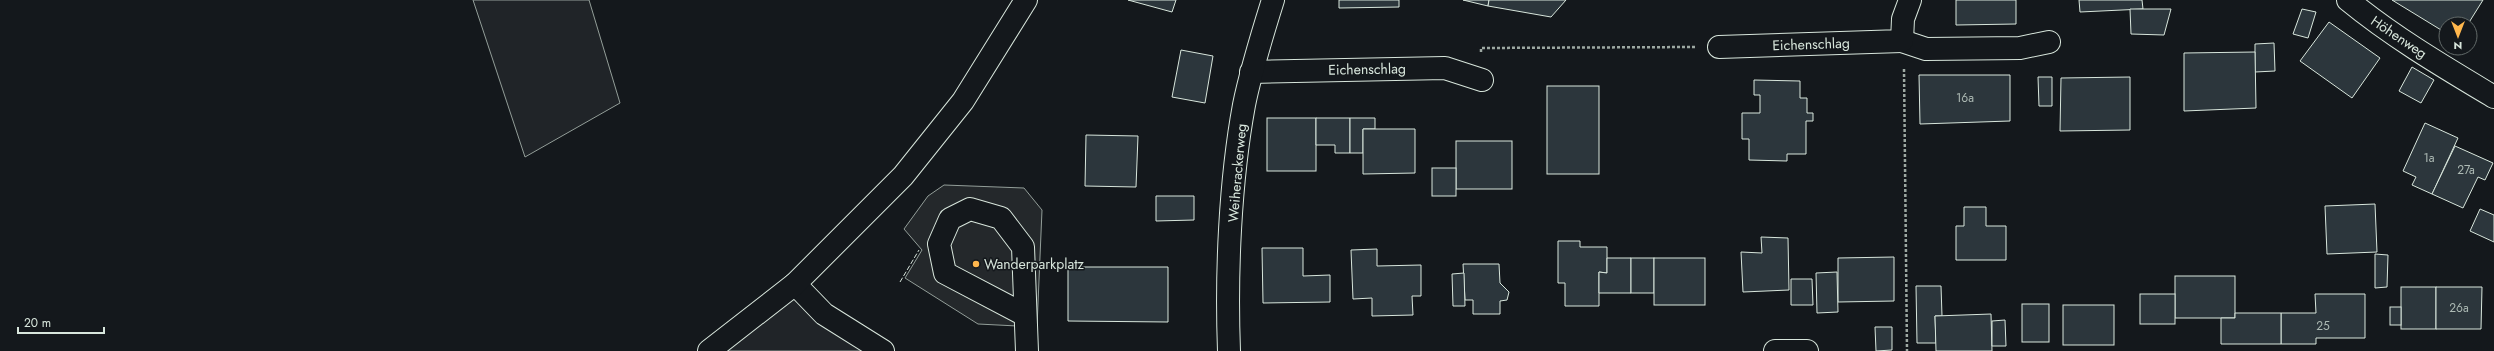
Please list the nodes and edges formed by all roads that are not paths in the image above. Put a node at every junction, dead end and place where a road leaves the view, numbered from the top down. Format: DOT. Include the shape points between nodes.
graph roads {
  1 [pos="1026,0"];
  2 [pos="1273,0"];
  3 [pos="1910,0"];
  4 [pos="2348,0"];
  5 [pos="1902,41"];
  6 [pos="2049,42"];
  7 [pos="1719,47"];
  8 [pos="1251,72"];
  9 [pos="1482,80"];
  10 [pos="2494,97"];
  11 [pos="795,284"];
  12 [pos="1026,315"];
  13 [pos="708,351"];
  14 [pos="883,351"];
  15 [pos="1027,351"];
  16 [pos="1229,351"];
  17 [pos="1775,351"];
  18 [pos="1807,351"];
  1 -- 11 [label="street" via="963,101 903,176"];
  2 -- 8 [label="street, Weiherackerweg"];
  3 -- 5 [label="street" via="1903,19"];
  4 -- 10 [label="street, Höhenweg" via="2368,17 2435,62"];
  5 -- 6 [label="street, Eichenschlag" via="1926,49 2020,48"];
  5 -- 7 [label="street, Eichenschlag"];
  8 -- 9 [label="street, Eichenschlag" via="1446,68"];
  8 -- 16 [label="street, Weiherackerweg" via="1244,106 1232,206"];
  11 -- 13 [label="street"];
  11 -- 14 [label="street" via="824,314"];
  12 -- 12 [label="street" via="945,273 939,244 950,219 970,209 1001,218 1023,247"];
  12 -- 15 [label="street"];
  17 -- 18 [label="street"];
}
